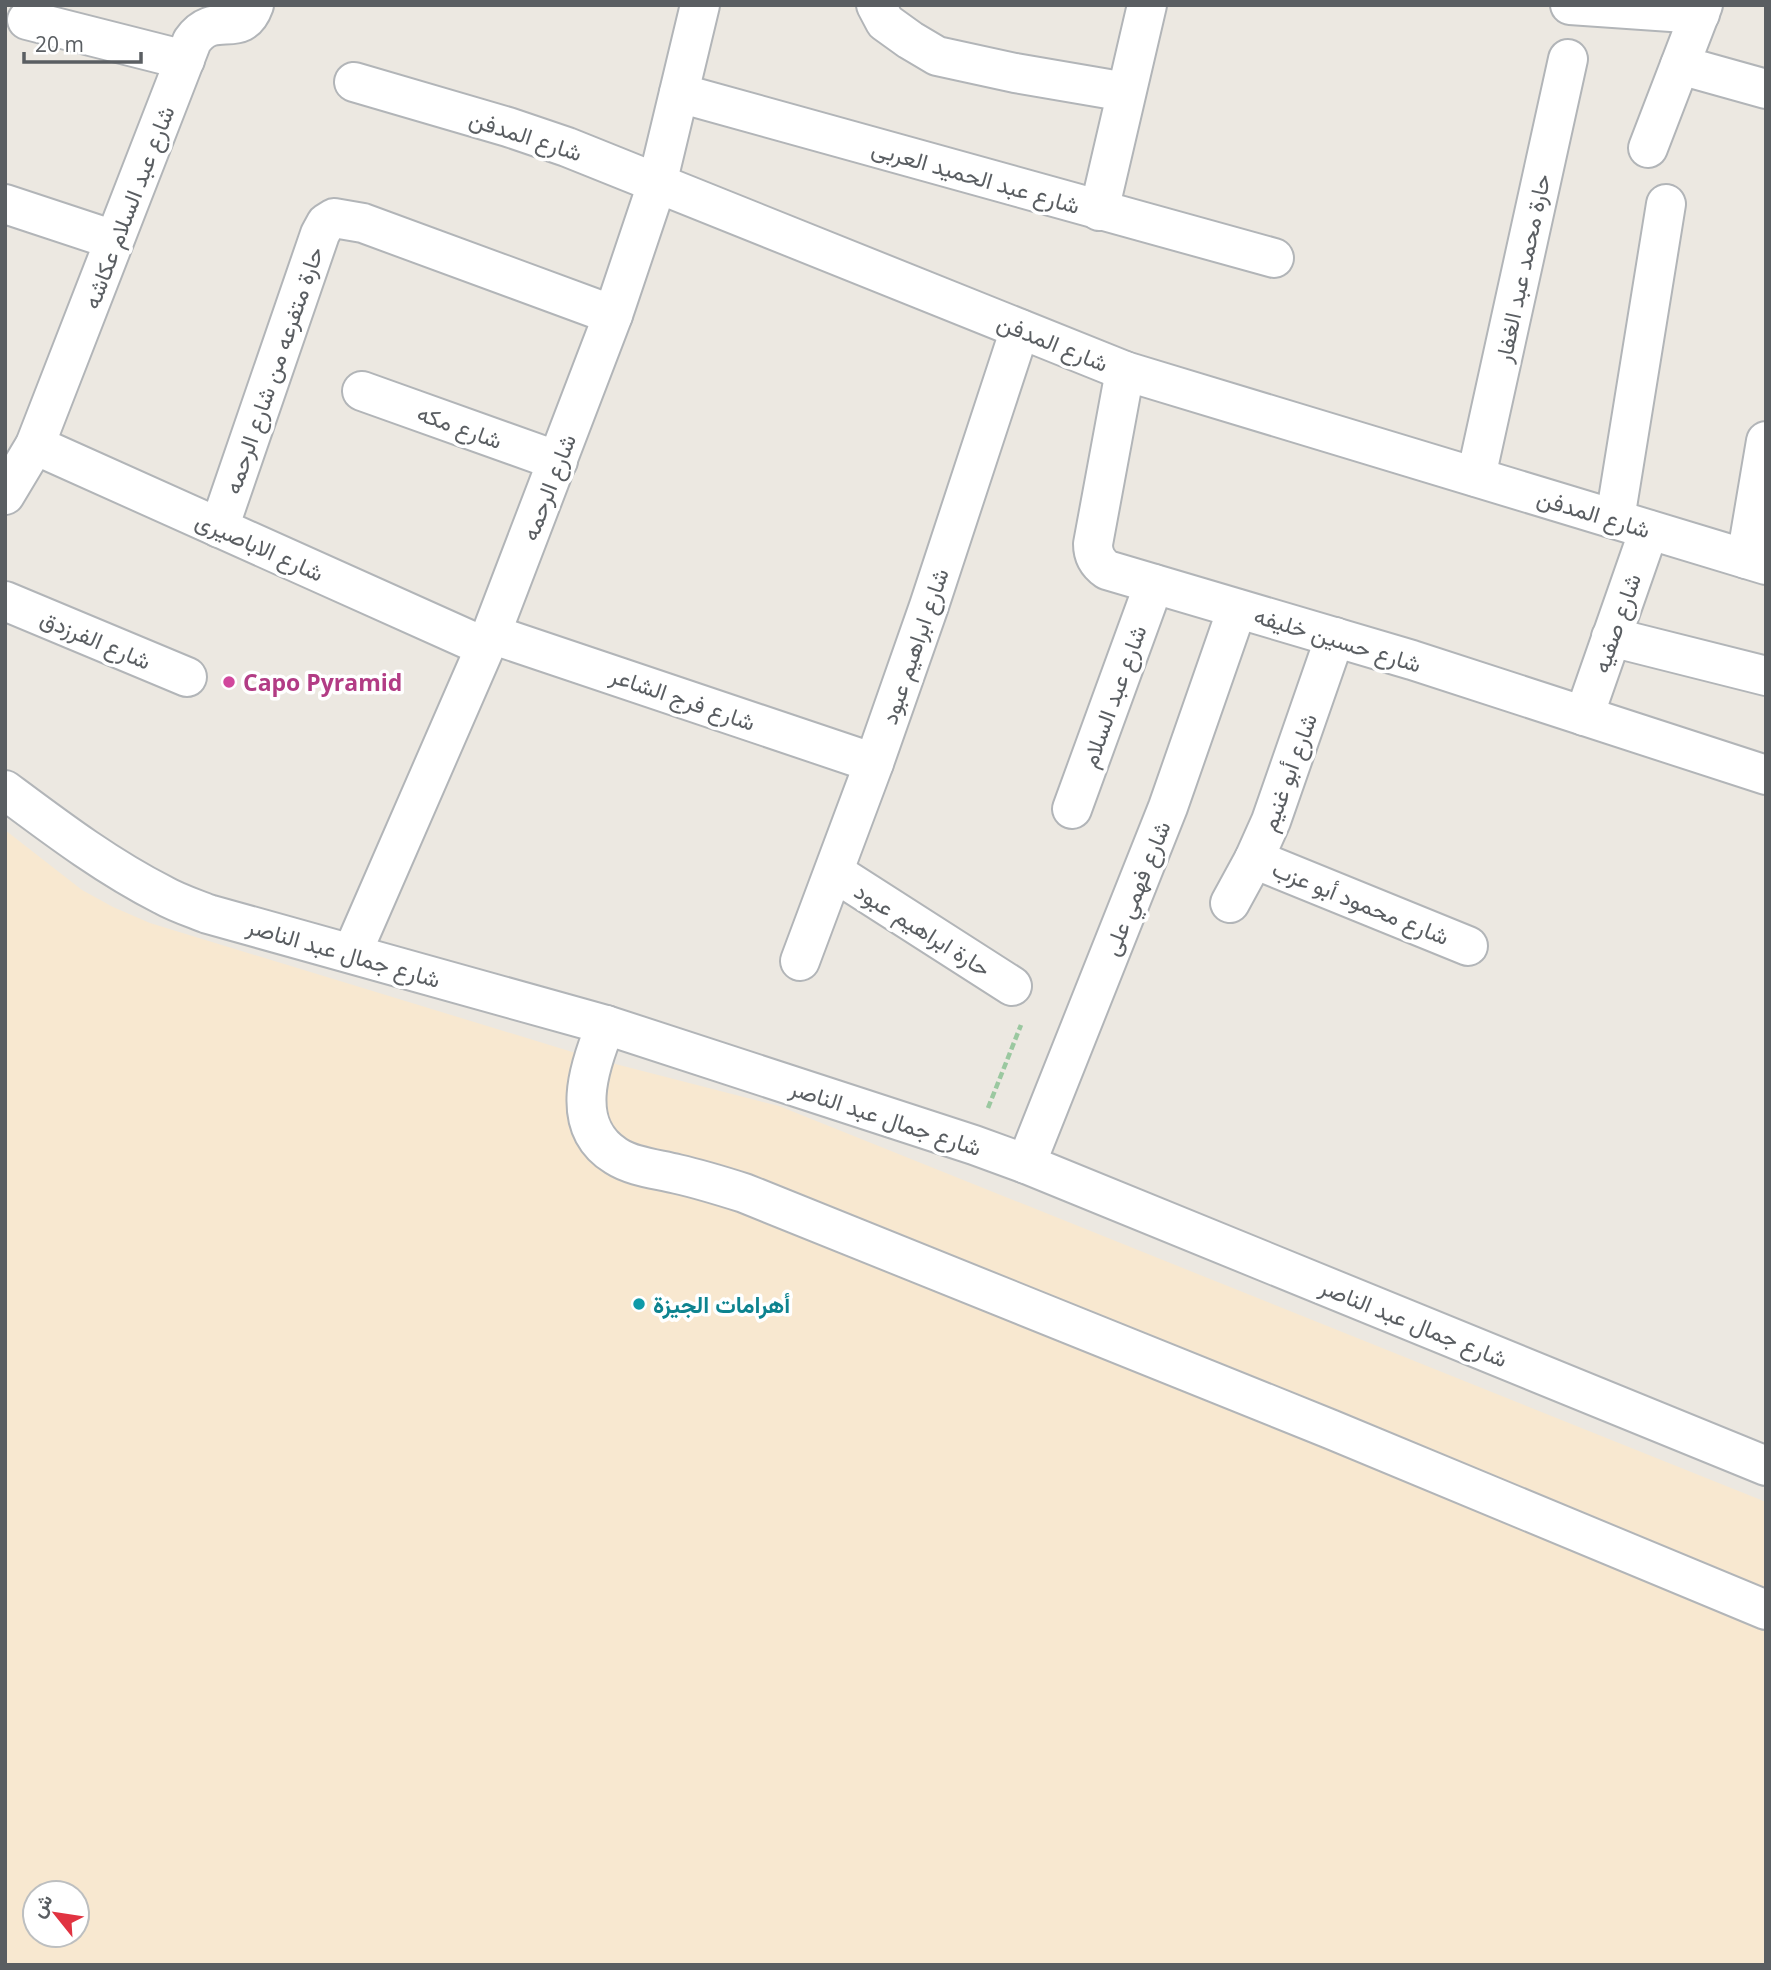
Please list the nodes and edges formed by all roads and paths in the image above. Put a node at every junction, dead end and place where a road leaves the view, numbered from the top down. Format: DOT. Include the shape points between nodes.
graph roads {
  1 [pos="254,5"];
  2 [pos="701,5"];
  3 [pos="876,5"];
  4 [pos="1147,5"];
  5 [pos="1570,5"];
  6 [pos="1701,10"];
  7 [pos="27,20"];
  8 [pos="1568,58"];
  9 [pos="185,60"];
  10 [pos="1680,65"];
  11 [pos="354,82"];
  12 [pos="1766,89"];
  13 [pos="1126,92"];
  14 [pos="679,93"];
  15 [pos="1648,148"];
  16 [pos="657,184"];
  17 [pos="5,204"];
  18 [pos="1667,204"];
  19 [pos="1099,211"];
  20 [pos="114,240"];
  21 [pos="1274,258"];
  22 [pos="613,316"];
  23 [pos="1020,329"];
  24 [pos="1125,371"];
  25 [pos="362,391"];
  26 [pos="1766,441"];
  27 [pos="35,445"];
  28 [pos="558,461"];
  29 [pos="1476,477"];
  30 [pos="5,495"];
  31 [pos="1632,525"];
  32 [pos="219,528"];
  33 [pos="1756,562"];
  34 [pos="1154,584"];
  35 [pos="5,601"];
  36 [pos="1237,608"];
  37 [pos="1335,637"];
  38 [pos="1611,637"];
  39 [pos="488,640"];
  40 [pos="1766,676"];
  41 [pos="187,677"];
  42 [pos="1584,716"];
  43 [pos="874,763"];
  44 [pos="1766,775"];
  45 [pos="5,790"];
  46 [pos="1072,808"];
  47 [pos="1254,859"];
  48 [pos="834,872"];
  49 [pos="1230,903"];
  50 [pos="1468,946"];
  51 [pos="352,953"];
  52 [pos="800,961"];
  53 [pos="1012,986"];
  54 [pos="606,1025"];
  55 [pos="1021,1026"];
  56 [pos="974,1145"];
  57 [pos="1026,1164"];
  58 [pos="1766,1466"];
  59 [pos="1766,1610"];
  1 -- 9 [label="street, شارع عبد السلام عكاشه" via="239,24 213,24 197,33"];
  2 -- 14 [label="street, شارع الرحمه"];
  3 -- 13 [label="street" via="885,22 937,56"];
  4 -- 13 [label="street"];
  5 -- 6 [label="street"];
  6 -- 10 [label="street"];
  7 -- 9 [label="street"];
  8 -- 29 [label="street, حارة محمد عبد الغفار"];
  9 -- 20 [label="street, شارع عبد السلام عكاشه"];
  10 -- 12 [label="street"];
  10 -- 15 [label="street"];
  11 -- 16 [label="street, شارع المدفن" via="537,136"];
  13 -- 19 [label="street"];
  14 -- 16 [label="street, شارع الرحمه"];
  14 -- 19 [label="street, شارع عبد الحميد العربى"];
  16 -- 22 [label="street, شارع الرحمه"];
  16 -- 23 [label="street, شارع المدفن"];
  17 -- 20 [label="street"];
  18 -- 31 [label="street"];
  19 -- 21 [label="street, شارع عبد الحميد العربى"];
  20 -- 27 [label="street, شارع عبد السلام عكاشه"];
  22 -- 28 [label="street, شارع الرحمه"];
  22 -- 32 [label="street, حارة متفرعه من شارع الرحمه" via="363,222 334,218 320,234"];
  23 -- 24 [label="street, شارع المدفن"];
  23 -- 43 [label="street, شارع ابراهيم عبود" via="944,610"];
  24 -- 29 [label="street, شارع المدفن"];
  24 -- 34 [label="street, شارع حسين خليفه" via="1093,551 1107,570"];
  25 -- 28 [label="street, شارع مكه"];
  26 -- 33 [label="street"];
  27 -- 30 [label="street, شارع عبد السلام عكاشه"];
  27 -- 32 [label="street, شارع الاباصيرى"];
  28 -- 39 [label="street, شارع الرحمه"];
  29 -- 31 [label="street, شارع المدفن"];
  31 -- 33 [label="street, شارع المدفن"];
  31 -- 38 [label="street, شارع صفيه"];
  32 -- 39 [label="street, شارع الاباصيرى"];
  34 -- 36 [label="street, شارع حسين خليفه"];
  34 -- 46 [label="street, شارع عبد السلام"];
  35 -- 41 [label="street, شارع الفرزدق"];
  36 -- 37 [label="street, شارع حسين خليفه"];
  36 -- 57 [label="street, شارع فهمي على" via="1168,807"];
  37 -- 42 [label="street, شارع حسين خليفه"];
  37 -- 47 [label="street, شارع أبو غنيم" via="1272,821"];
  38 -- 40 [label="street"];
  38 -- 42 [label="street, شارع صفيه"];
  39 -- 43 [label="street, شارع فرج الشاعر"];
  39 -- 51 [label="street, شارع الرحمه"];
  42 -- 44 [label="street, شارع حسين خليفه"];
  43 -- 48 [label="street, شارع ابراهيم عبود"];
  45 -- 51 [label="street, شارع جمال عبد الناصر" via="75,842 165,896 208,914"];
  47 -- 49 [label="street, شارع أبو غنيم"];
  47 -- 50 [label="street, شارع محمود أبو عزب"];
  48 -- 52 [label="street, شارع ابراهيم عبود"];
  48 -- 53 [label="street, حارة ابراهيم عبود"];
  51 -- 54 [label="street, شارع جمال عبد الناصر"];
  54 -- 56 [label="street, شارع جمال عبد الناصر"];
  54 -- 59 [label="street" via="592,1058 585,1105 590,1125 615,1156 744,1193"];
  55 -- 56 [label="path"];
  56 -- 57 [label="street, شارع جمال عبد الناصر"];
  57 -- 58 [label="street, شارع جمال عبد الناصر"];
}
